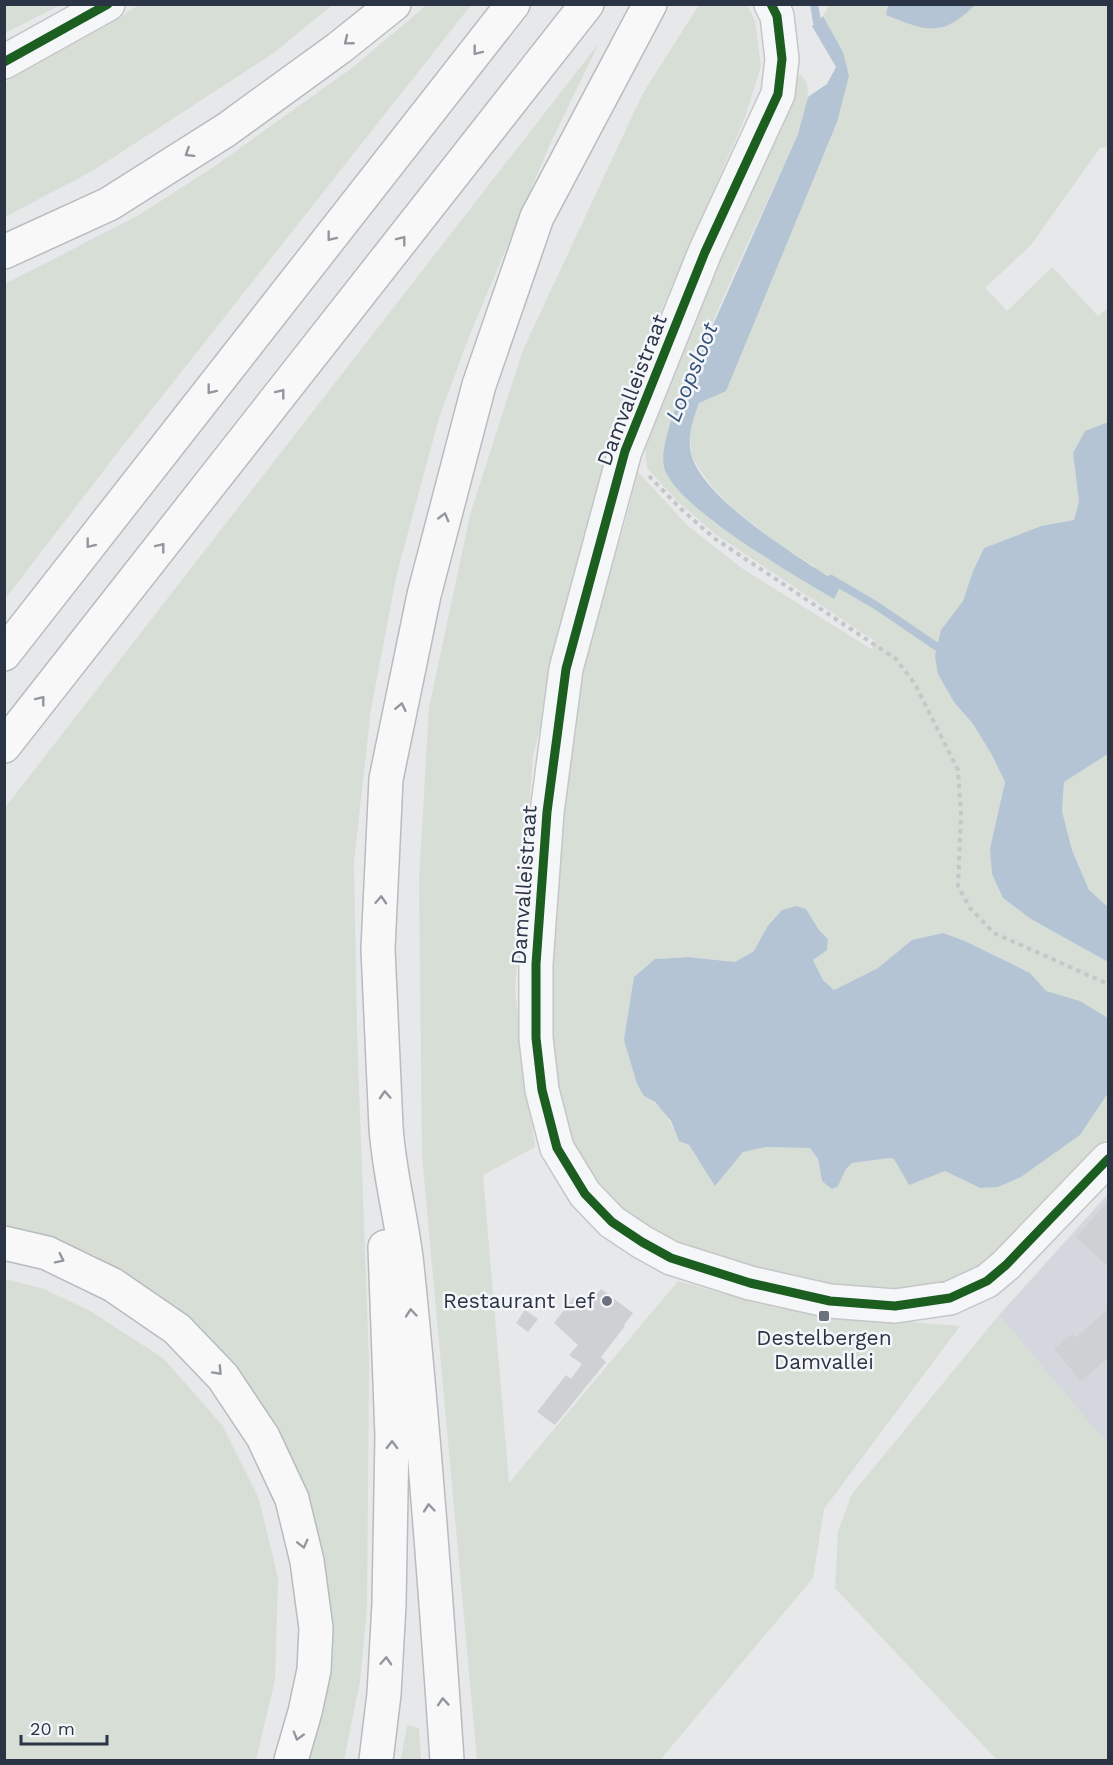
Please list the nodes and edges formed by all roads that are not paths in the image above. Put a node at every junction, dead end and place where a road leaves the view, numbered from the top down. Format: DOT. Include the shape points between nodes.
graph roads {
  1 [pos="108,4"];
  2 [pos="394,4"];
  3 [pos="513,4"];
  4 [pos="586,4"];
  5 [pos="650,4"];
  6 [pos="771,4"];
  7 [pos="4,62"];
  8 [pos="4,252"];
  9 [pos="4,654"];
  10 [pos="4,746"];
  11 [pos="388,1153"];
  12 [pos="1108,1159"];
  13 [pos="4,1243"];
  14 [pos="291,1761"];
  15 [pos="376,1761"];
  16 [pos="447,1761"];
  1 -- 7 [label="street"];
  2 -- 8 [label="highway, one-way" via="226,130 109,204"];
  3 -- 9 [label="highway, one-way"];
  10 -- 4 [label="highway, one-way"];
  11 -- 5 [label="highway, one-way" via="378,949 386,779 424,595 479,385 537,217"];
  6 -- 12 [label="street, Damvalleistraat" via="777,16 782,59 778,94 705,252 625,451 566,669 547,812 536,964 536,1038 542,1090 557,1148 585,1194 612,1222 671,1258 750,1283 830,1301 895,1306 950,1298 987,1281"];
  15 -- 11 [label="highway, one-way" via="390,1593 392,1436 385,1266"];
  16 -- 11 [label="highway, one-way" via="406,1263"];
  13 -- 14 [label="highway, one-way" via="47,1253 113,1285 177,1329 224,1377 263,1437 292,1499 308,1561 316,1628 314,1670"];
}
